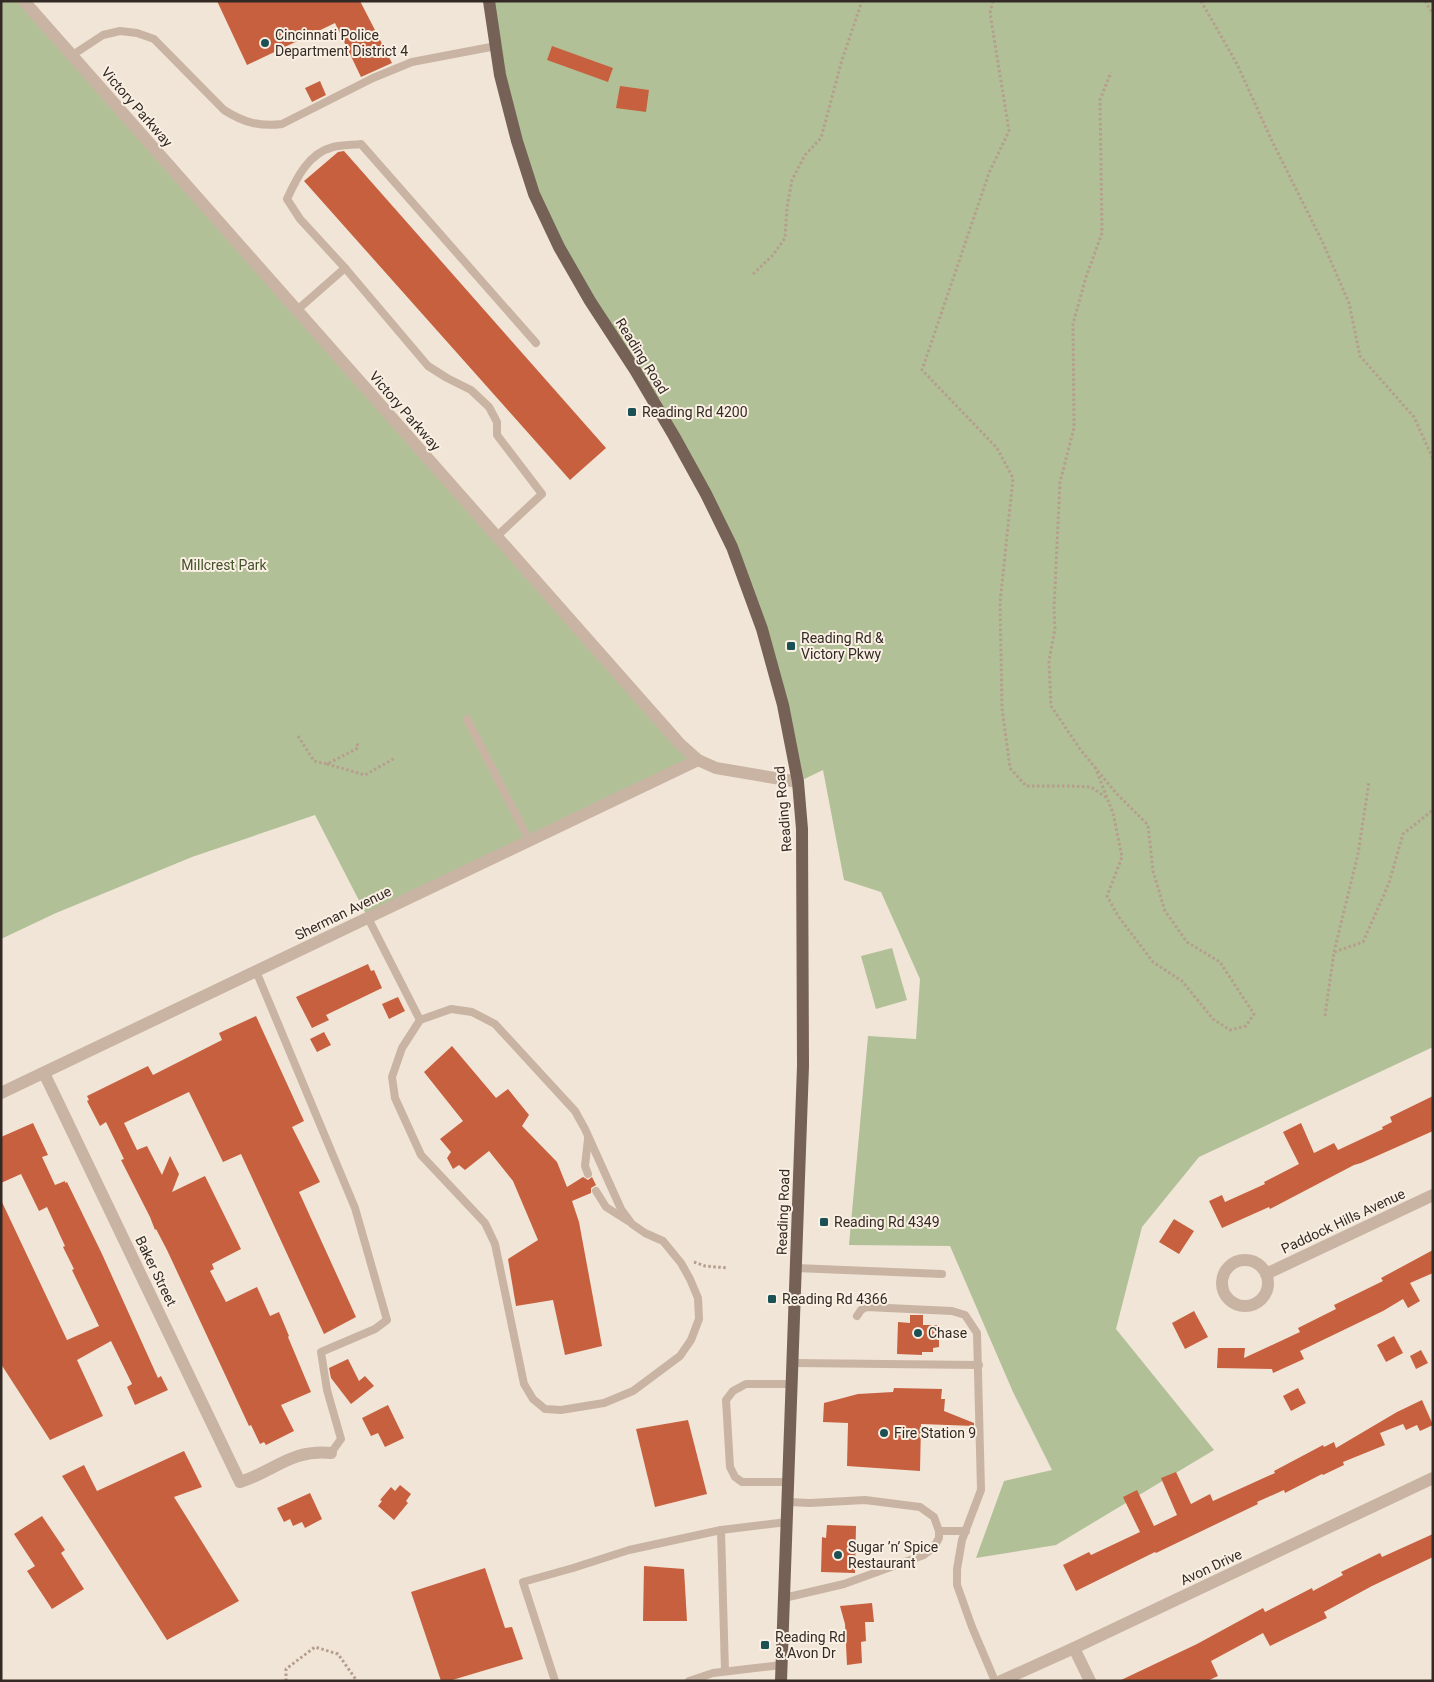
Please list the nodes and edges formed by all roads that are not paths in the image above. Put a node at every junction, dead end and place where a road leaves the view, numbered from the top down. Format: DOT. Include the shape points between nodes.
graph roads {
  1 [pos="24,1"];
  2 [pos="489,1"];
  3 [pos="496,46"];
  4 [pos="71,56"];
  5 [pos="345,268"];
  6 [pos="296,311"];
  7 [pos="536,343"];
  8 [pos="496,537"];
  9 [pos="466,719"];
  10 [pos="698,760"];
  11 [pos="798,782"];
  12 [pos="530,840"];
  13 [pos="368,918"];
  14 [pos="256,972"];
  15 [pos="420,1020"];
  16 [pos="44,1073"];
  17 [pos="1,1093"];
  18 [pos="589,1137"];
  19 [pos="588,1174"];
  20 [pos="596,1190"];
  21 [pos="1433,1196"];
  22 [pos="632,1224"];
  23 [pos="796,1268"];
  24 [pos="942,1274"];
  25 [pos="1266,1274"];
  26 [pos="857,1316"];
  27 [pos="793,1363"];
  28 [pos="979,1366"];
  29 [pos="792,1384"];
  30 [pos="331,1453"];
  31 [pos="1433,1478"];
  32 [pos="789,1482"];
  33 [pos="788,1502"];
  34 [pos="787,1522"];
  35 [pos="722,1530"];
  36 [pos="939,1531"];
  37 [pos="966,1531"];
  38 [pos="784,1598"];
  39 [pos="1074,1648"];
  40 [pos="782,1665"];
  41 [pos="725,1671"];
  42 [pos="555,1681"];
  43 [pos="689,1681"];
  44 [pos="782,1681"];
  45 [pos="995,1681"];
  46 [pos="1001,1681"];
  47 [pos="1090,1681"];
  1 -- 4 [label="street, Victory Parkway"];
  2 -- 3 [label="main road, Reading Road"];
  3 -- 4 [label="lane" via="412,62 282,124 266,126 235,117 224,110 154,39 120,31 103,35"];
  3 -- 11 [label="main road, Reading Road" via="500,75 534,194 559,247 674,436 732,547 762,628 783,705"];
  4 -- 6 [label="street, Victory Parkway"];
  5 -- 6 [label="lane"];
  5 -- 7 [label="lane" via="300,219 287,199 310,160 333,147 362,144"];
  5 -- 8 [label="lane" via="428,366 471,390 489,407 497,422 497,435 542,494"];
  6 -- 8 [label="street, Victory Parkway"];
  8 -- 10 [label="street, Victory Parkway" via="665,729"];
  9 -- 12 [label="lane"];
  10 -- 11 [label="street, Victory Parkway" via="716,768"];
  10 -- 12 [label="street, Sherman Avenue"];
  11 -- 23 [label="main road, Reading Road" via="802,829 803,1018"];
  12 -- 13 [label="street, Sherman Avenue"];
  13 -- 14 [label="street, Sherman Avenue"];
  13 -- 15 [label="lane"];
  14 -- 16 [label="street, Sherman Avenue"];
  14 -- 30 [label="lane" via="355,1208 387,1320 321,1352 327,1390 341,1439"];
  15 -- 18 [label="lane" via="450,1009 472,1012 494,1024 575,1111"];
  15 -- 22 [label="lane" via="402,1048 392,1077 395,1098 421,1155 485,1223 495,1244 524,1384 533,1399 546,1409 561,1410 604,1403 633,1391 680,1356 692,1340 699,1319 698,1298 690,1279 663,1241"];
  16 -- 17 [label="street, Sherman Avenue"];
  16 -- 30 [label="street, Baker Street" via="240,1482 304,1454"];
  18 -- 19 [label="lane" via="585,1166"];
  18 -- 22 [label="lane" via="621,1209"];
  20 -- 22 [label="lane" via="606,1208"];
  21 -- 25 [label="street, Paddock Hills Avenue"];
  23 -- 24 [label="lane"];
  23 -- 27 [label="main road, Reading Road"];
  26 -- 28 [label="lane" via="866,1307 952,1311 965,1315 977,1333"];
  27 -- 28 [label="lane"];
  27 -- 29 [label="main road, Reading Road"];
  28 -- 37 [label="lane" via="981,1490"];
  29 -- 32 [label="main road, Reading Road"];
  29 -- 32 [label="lane" via="746,1384 726,1400 730,1467 735,1477 742,1482"];
  31 -- 39 [label="street, Avon Drive"];
  32 -- 33 [label="main road, Reading Road"];
  33 -- 34 [label="main road, Reading Road"];
  33 -- 36 [label="lane" via="865,1500 920,1507 934,1517"];
  34 -- 35 [label="lane"];
  34 -- 38 [label="main road, Reading Road"];
  35 -- 41 [label="lane"];
  35 -- 42 [label="lane" via="629,1550 524,1582"];
  36 -- 37 [label="lane"];
  36 -- 38 [label="lane" via="934,1547 924,1555 844,1584"];
  37 -- 45 [label="lane" via="957,1569 957,1585"];
  38 -- 40 [label="main road, Reading Road"];
  39 -- 46 [label="street, Avon Drive"];
  39 -- 47 [label="street"];
  40 -- 41 [label="lane"];
  40 -- 44 [label="main road, Reading Road"];
  41 -- 43 [label="lane"];
}
